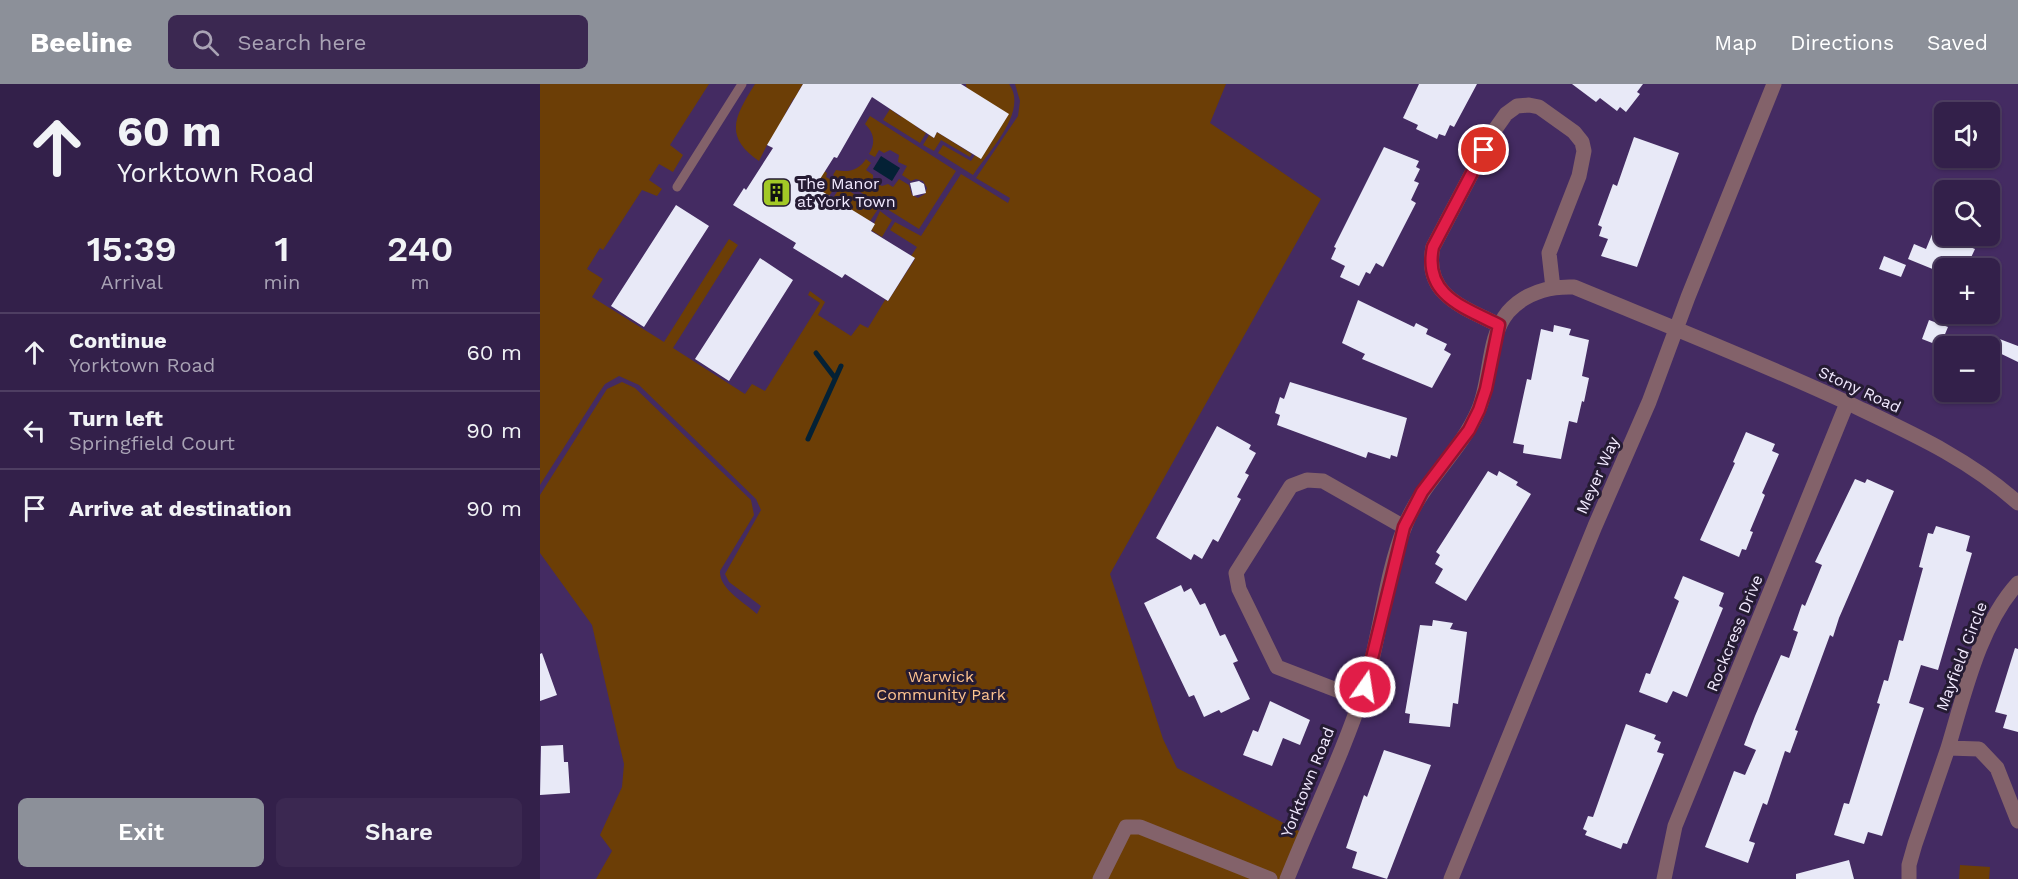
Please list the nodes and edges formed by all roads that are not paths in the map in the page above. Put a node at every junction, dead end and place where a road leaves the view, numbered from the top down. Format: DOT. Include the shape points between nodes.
graph roads {
  1 [pos="742,84"];
  2 [pos="1774,84"];
  3 [pos="677,187"];
  4 [pos="1553,288"];
  5 [pos="1499,325"];
  6 [pos="1676,329"];
  7 [pos="1847,403"];
  8 [pos="2018,503"];
  9 [pos="1404,527"];
  10 [pos="2018,583"];
  11 [pos="1362,693"];
  12 [pos="1948,748"];
  13 [pos="2018,821"];
  14 [pos="1100,879"];
  15 [pos="1270,879"];
  16 [pos="1287,879"];
  17 [pos="1451,879"];
  18 [pos="1664,879"];
  19 [pos="1909,879"];
  1 -- 3 [label="lane"];
  2 -- 6 [label="street, Meyer Way"];
  4 -- 5 [label="street" via="1516,304"];
  4 -- 5 [label="street" via="1550,253 1579,176 1584,151 1574,132 1539,107 1517,106 1494,131 1433,247 1430,260 1431,275 1440,289 1456,304"];
  4 -- 6 [label="street" via="1574,288"];
  5 -- 9 [label="street, Yorktown Road" via="1479,410"];
  6 -- 7 [label="street, Stony Road"];
  6 -- 17 [label="street, Meyer Way"];
  7 -- 8 [label="street, Stony Road" via="1960,458"];
  7 -- 18 [label="street, Rockcress Drive" via="1675,826"];
  9 -- 11 [label="street, Yorktown Road"];
  9 -- 11 [label="street" via="1323,481 1307,480 1291,486 1236,573 1239,589 1277,668"];
  10 -- 12 [label="street, Mayfield Circle" via="2002,600 1990,626"];
  11 -- 16 [label="street, Yorktown Road"];
  12 -- 13 [label="street" via="1979,748 1997,768"];
  12 -- 19 [label="street, Mayfield Circle" via="1915,844"];
  14 -- 15 [label="street" via="1126,826 1140,827"];
}
